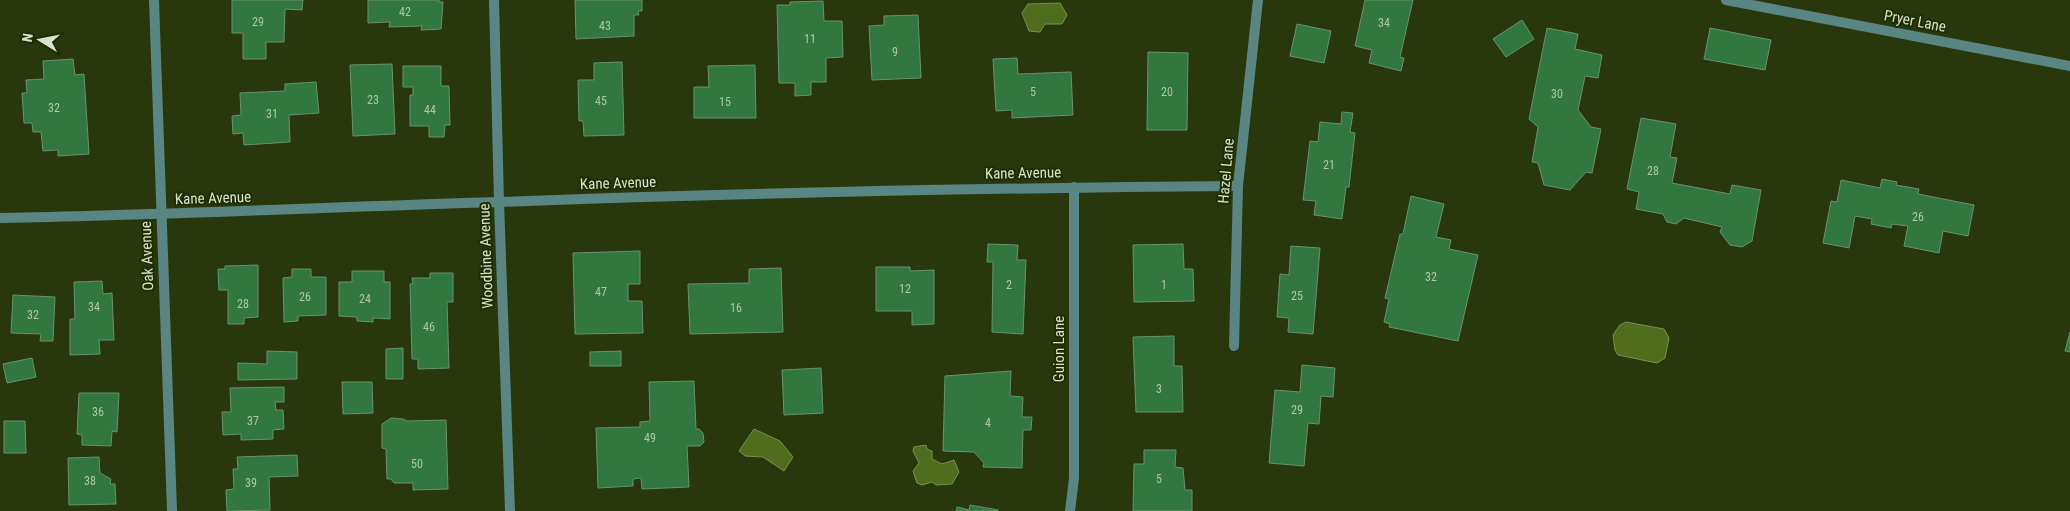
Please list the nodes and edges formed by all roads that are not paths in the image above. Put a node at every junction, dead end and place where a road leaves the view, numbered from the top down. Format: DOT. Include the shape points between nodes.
graph roads {
  1 [pos="154,0"];
  2 [pos="494,0"];
  3 [pos="1258,0"];
  4 [pos="1726,0"];
  5 [pos="2070,66"];
  6 [pos="1238,186"];
  7 [pos="1074,187"];
  8 [pos="499,202"];
  9 [pos="160,215"];
  10 [pos="0,218"];
  11 [pos="1234,346"];
  12 [pos="172,511"];
  13 [pos="510,511"];
  14 [pos="1070,511"];
  1 -- 9 [label="street, Oak Avenue"];
  2 -- 8 [label="street, Woodbine Avenue"];
  3 -- 6 [label="street, Hazel Lane"];
  4 -- 5 [label="street, Pryer Lane"];
  6 -- 7 [label="street, Kane Avenue"];
  6 -- 11 [label="street, Hazel Lane"];
  7 -- 8 [label="street, Kane Avenue"];
  7 -- 14 [label="street, Guion Lane" via="1074,478"];
  8 -- 9 [label="street, Kane Avenue"];
  8 -- 13 [label="street, Woodbine Avenue"];
  9 -- 10 [label="street, Kane Avenue"];
  9 -- 12 [label="street, Oak Avenue"];
}
